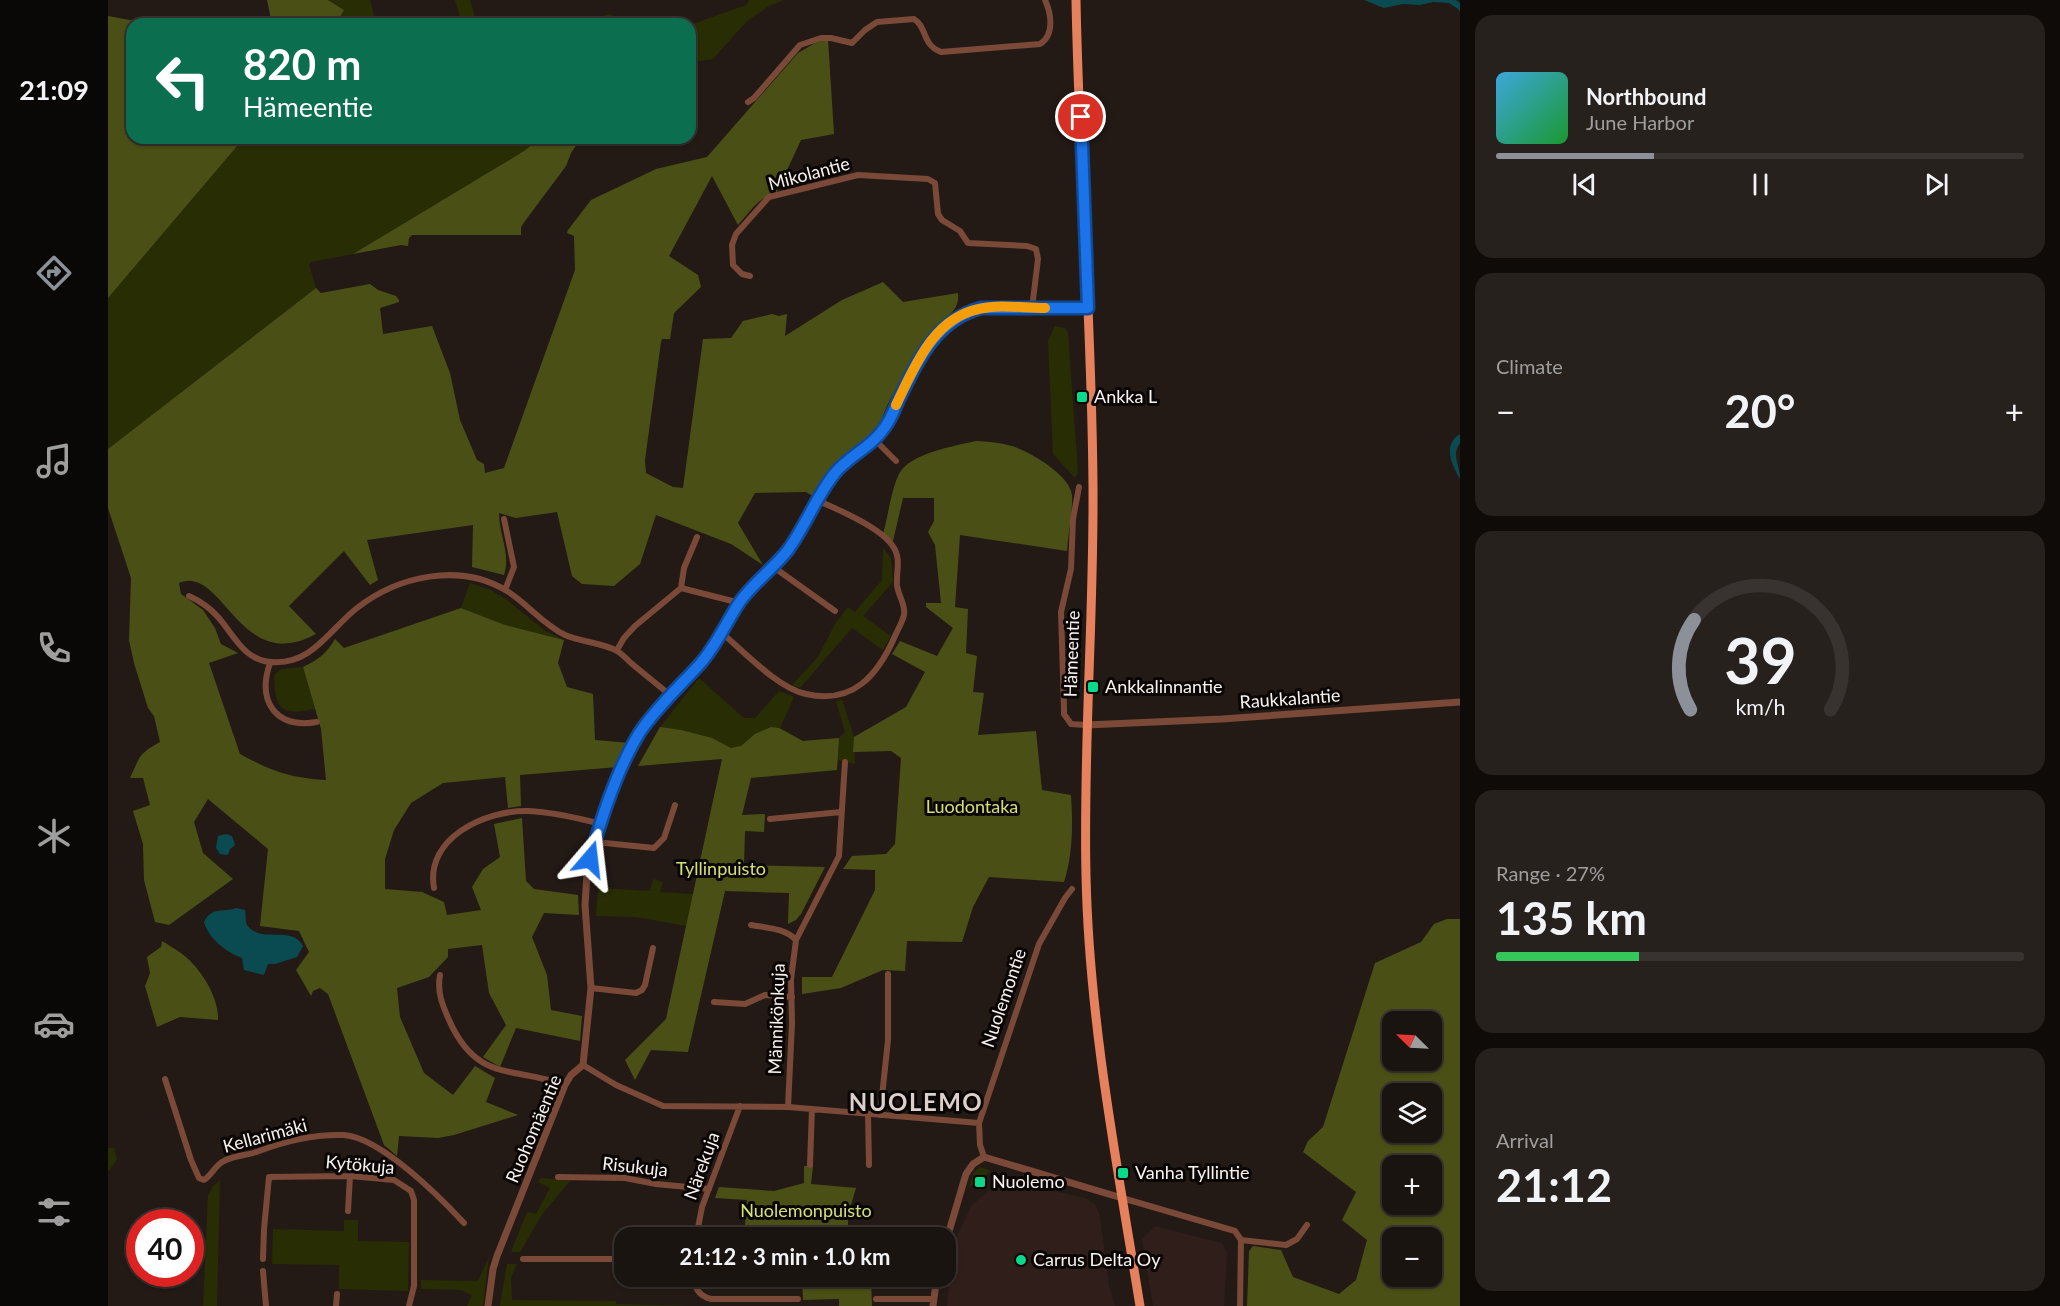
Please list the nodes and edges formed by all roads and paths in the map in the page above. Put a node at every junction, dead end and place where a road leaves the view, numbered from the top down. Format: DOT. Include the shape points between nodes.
graph roads {
  1 [pos="1045,0"];
  2 [pos="1076,0"];
  3 [pos="748,102"];
  4 [pos="750,276"];
  5 [pos="1032,308"];
  6 [pos="1088,308"];
  7 [pos="875,440"];
  8 [pos="896,461"];
  9 [pos="1079,487"];
  10 [pos="819,501"];
  11 [pos="504,519"];
  12 [pos="697,537"];
  13 [pos="772,566"];
  14 [pos="681,588"];
  15 [pos="505,590"];
  16 [pos="189,596"];
  17 [pos="740,603"];
  18 [pos="835,611"];
  19 [pos="722,633"];
  20 [pos="616,650"];
  21 [pos="270,663"];
  22 [pos="670,695"];
  23 [pos="1460,702"];
  24 [pos="317,722"];
  25 [pos="1086,725"];
  26 [pos="845,762"];
  27 [pos="675,805"];
  28 [pos="841,812"];
  29 [pos="770,819"];
  30 [pos="601,824"];
  31 [pos="595,842"];
  32 [pos="434,888"];
  33 [pos="1072,889"];
  34 [pos="751,925"];
  35 [pos="796,940"];
  36 [pos="653,948"];
  37 [pos="888,974"];
  38 [pos="440,975"];
  39 [pos="591,988"];
  40 [pos="792,997"];
  41 [pos="714,1002"];
  42 [pos="583,1065"];
  43 [pos="165,1079"];
  44 [pos="565,1085"];
  45 [pos="740,1106"];
  46 [pos="788,1107"];
  47 [pos="812,1109"];
  48 [pos="868,1114"];
  49 [pos="880,1115"];
  50 [pos="979,1123"];
  51 [pos="984,1157"];
  52 [pos="810,1165"];
  53 [pos="869,1165"];
  54 [pos="350,1176"];
  55 [pos="558,1177"];
  56 [pos="423,1184"];
  57 [pos="709,1189"];
  58 [pos="413,1197"];
  59 [pos="1122,1198"];
  60 [pos="348,1211"];
  61 [pos="464,1223"];
  62 [pos="1307,1225"];
  63 [pos="697,1227"];
  64 [pos="950,1227"];
  65 [pos="1241,1240"];
  66 [pos="263,1259"];
  67 [pos="523,1259"];
  68 [pos="614,1259"];
  69 [pos="263,1271"];
  70 [pos="696,1287"];
  71 [pos="936,1287"];
  72 [pos="337,1294"];
  73 [pos="798,1299"];
  74 [pos="876,1299"];
  75 [pos="933,1303"];
  76 [pos="266,1306"];
  77 [pos="336,1306"];
  78 [pos="409,1306"];
  79 [pos="488,1306"];
  80 [pos="1140,1306"];
  81 [pos="1240,1306"];
  1 -- 3 [label="street" via="1051,21 1045,41 1040,44 941,52 929,45 914,19 877,22 852,43 821,38 800,45"];
  2 -- 6 [label="highway, Hämeentie"];
  4 -- 5 [label="street, Mikolantie" via="733,265 732,245 736,234 770,197 858,175 928,180 935,183 942,220 960,231 968,243 1036,249"];
  5 -- 6 [label="street, Ruohomäentie"];
  5 -- 7 [label="street, Ruohomäentie" via="981,308 966,312 945,327 926,348"];
  6 -- 25 [label="highway, Hämeentie" via="1094,490"];
  7 -- 8 [label="street"];
  7 -- 10 [label="street, Ruohomäentie" via="837,471"];
  9 -- 25 [label="street" via="1071,569 1061,612 1061,672 1064,714 1071,724"];
  10 -- 13 [label="street, Ruohomäentie" via="797,537"];
  10 -- 19 [label="street" via="883,537 893,545 898,558 897,585 904,613 878,667 866,682 846,692 827,697 807,695 782,684"];
  11 -- 15 [label="street" via="514,567"];
  12 -- 14 [label="street" via="684,568"];
  13 -- 17 [label="street, Ruohomäentie"];
  13 -- 18 [label="street"];
  14 -- 17 [label="street"];
  14 -- 20 [label="street" via="635,626"];
  15 -- 20 [label="street" via="565,635"];
  15 -- 21 [label="street" via="458,576 411,580 387,588 364,603 314,651"];
  16 -- 21 [label="street" via="212,610 240,648"];
  17 -- 19 [label="street, Ruohomäentie"];
  19 -- 22 [label="street, Ruohomäentie" via="701,663"];
  20 -- 22 [label="street"];
  21 -- 24 [label="street" via="267,699 278,716 303,724"];
  22 -- 30 [label="street, Ruohomäentie" via="639,734"];
  23 -- 25 [label="street, Raukkalantie"];
  25 -- 59 [label="highway, Hämeentie" via="1090,954"];
  26 -- 28 [label="street, Männikönkuja"];
  27 -- 31 [label="street" via="664,838 654,848"];
  28 -- 29 [label="street"];
  28 -- 35 [label="street, Männikönkuja" via="839,856"];
  30 -- 31 [label="street, Ruohomäentie"];
  30 -- 32 [label="street" via="528,811 487,818 446,842 434,867"];
  31 -- 39 [label="street, Ruohomäentie" via="585,905"];
  33 -- 50 [label="street, Nuolemontie" via="1039,944"];
  34 -- 35 [label="street" via="781,930"];
  35 -- 40 [label="street, Männikönkuja"];
  36 -- 39 [label="street" via="642,990 636,993"];
  37 -- 49 [label="street" via="888,1040"];
  38 -- 44 [label="street" via="441,1000 458,1039 469,1052 494,1070"];
  39 -- 42 [label="street, Ruohomäentie"];
  40 -- 41 [label="street" via="765,995 745,1004"];
  40 -- 46 [label="street, Männikönkuja"];
  42 -- 44 [label="street, Ruohomäentie"];
  42 -- 45 [label="street" via="663,1106"];
  43 -- 56 [label="street, Kellarimäki" via="198,1178 209,1177 231,1157 310,1137 344,1135 384,1152"];
  44 -- 79 [label="street, Ruohomäentie" via="497,1256"];
  45 -- 46 [label="street"];
  45 -- 57 [label="street, Närekuja"];
  46 -- 47 [label="street"];
  47 -- 48 [label="street"];
  47 -- 52 [label="street"];
  48 -- 49 [label="street"];
  48 -- 53 [label="street"];
  49 -- 50 [label="street"];
  50 -- 51 [label="street"];
  51 -- 59 [label="street"];
  51 -- 64 [label="street" via="966,1174"];
  54 -- 58 [label="street, Kytökuja" via="394,1180 411,1191"];
  54 -- 60 [label="street"];
  54 -- 66 [label="street, Kytökuja" via="269,1177"];
  55 -- 57 [label="street, Risukuja" via="624,1178"];
  56 -- 58 [label="street"];
  56 -- 61 [label="street"];
  57 -- 63 [label="street, Närekuja"];
  58 -- 78 [label="street, Kytökuja" via="414,1286"];
  59 -- 65 [label="street" via="1222,1226 1235,1231"];
  59 -- 80 [label="highway, Hämeentie"];
  62 -- 65 [label="street" via="1297,1239 1286,1245"];
  65 -- 81 [label="street"];
  67 -- 68 [label="street"];
  69 -- 76 [label="street"];
  70 -- 73 [label="street" via="711,1299"];
  71 -- 75 [label="street"];
  72 -- 77 [label="street"];
  74 -- 75 [label="street"];
}
